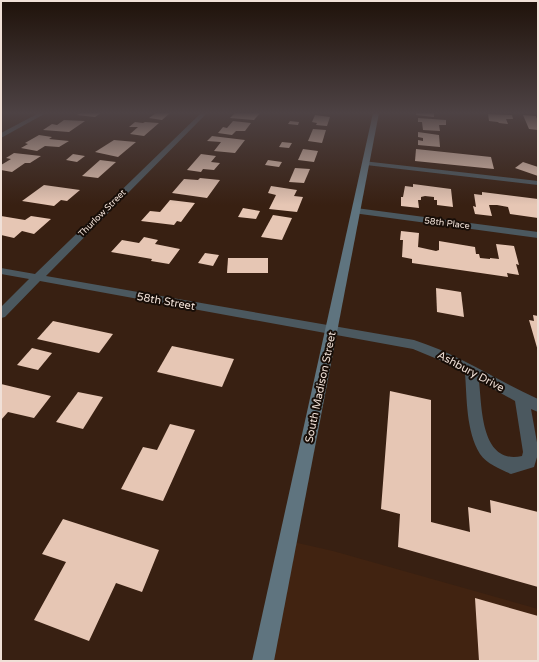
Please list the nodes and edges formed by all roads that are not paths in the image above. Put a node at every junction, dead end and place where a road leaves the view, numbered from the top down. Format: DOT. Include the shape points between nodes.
graph roads {
  1 [pos="172,144"];
  2 [pos="370,144"];
  3 [pos="366,163"];
  4 [pos="538,183"];
  5 [pos="356,211"];
  6 [pos="538,235"];
  7 [pos="1,271"];
  8 [pos="38,278"];
  9 [pos="1,314"];
  10 [pos="331,331"];
  11 [pos="472,370"];
  12 [pos="522,399"];
  13 [pos="538,406"];
  14 [pos="263,661"];
  1 -- 8 [label="street, Thurlow Street"];
  2 -- 3 [label="street, South Madison Street"];
  3 -- 4 [label="street"];
  3 -- 5 [label="street, South Madison Street"];
  5 -- 6 [label="street, 58th Place"];
  5 -- 10 [label="street, South Madison Street"];
  7 -- 8 [label="street, 58th Street"];
  8 -- 9 [label="street, Thurlow Street"];
  8 -- 10 [label="street, 58th Street"];
  10 -- 11 [label="street, Ashbury Drive" via="414,345 451,358"];
  10 -- 14 [label="street, South Madison Street"];
  11 -- 12 [label="street, Ashbury Drive"];
  11 -- 12 [label="street" via="478,430 486,450 496,459 511,466 528,462 531,452"];
  12 -- 13 [label="street, Ashbury Drive"];
}
